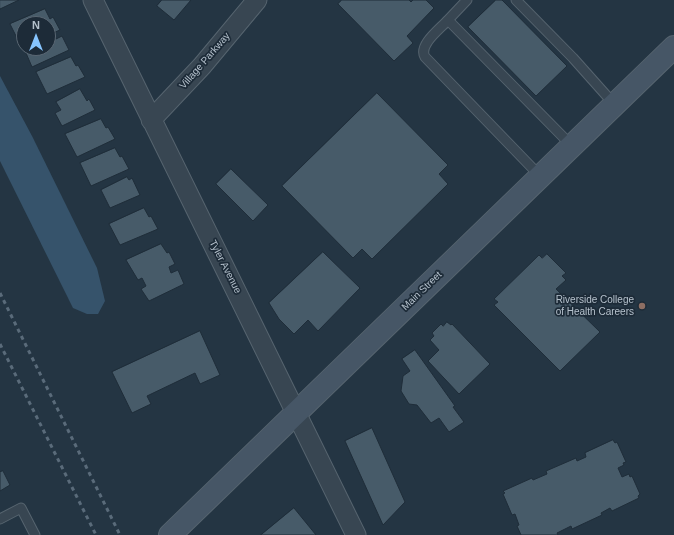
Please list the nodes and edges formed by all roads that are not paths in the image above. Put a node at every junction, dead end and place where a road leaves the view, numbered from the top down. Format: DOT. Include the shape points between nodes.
graph roads {
  1 [pos="93,0"];
  2 [pos="257,0"];
  3 [pos="467,0"];
  4 [pos="516,0"];
  5 [pos="448,20"];
  6 [pos="674,47"];
  7 [pos="614,104"];
  8 [pos="151,120"];
  9 [pos="571,145"];
  10 [pos="540,176"];
  11 [pos="298,412"];
  12 [pos="0,519"];
  13 [pos="35,535"];
  14 [pos="170,535"];
  15 [pos="356,535"];
  1 -- 8 [label="street, Tyler Avenue"];
  2 -- 8 [label="street, Village Parkway" via="202,66"];
  3 -- 5 [label="lane"];
  4 -- 7 [label="lane"];
  5 -- 9 [label="lane"];
  5 -- 10 [label="lane" via="424,47 425,57"];
  6 -- 7 [label="main road, Main Street"];
  7 -- 9 [label="main road, Main Street"];
  8 -- 11 [label="street, Tyler Avenue"];
  9 -- 10 [label="main road, Main Street"];
  10 -- 11 [label="main road, Main Street"];
  11 -- 14 [label="main road, Main Street"];
  11 -- 15 [label="street, Tyler Avenue"];
  12 -- 13 [label="lane" via="21,508"];
}
